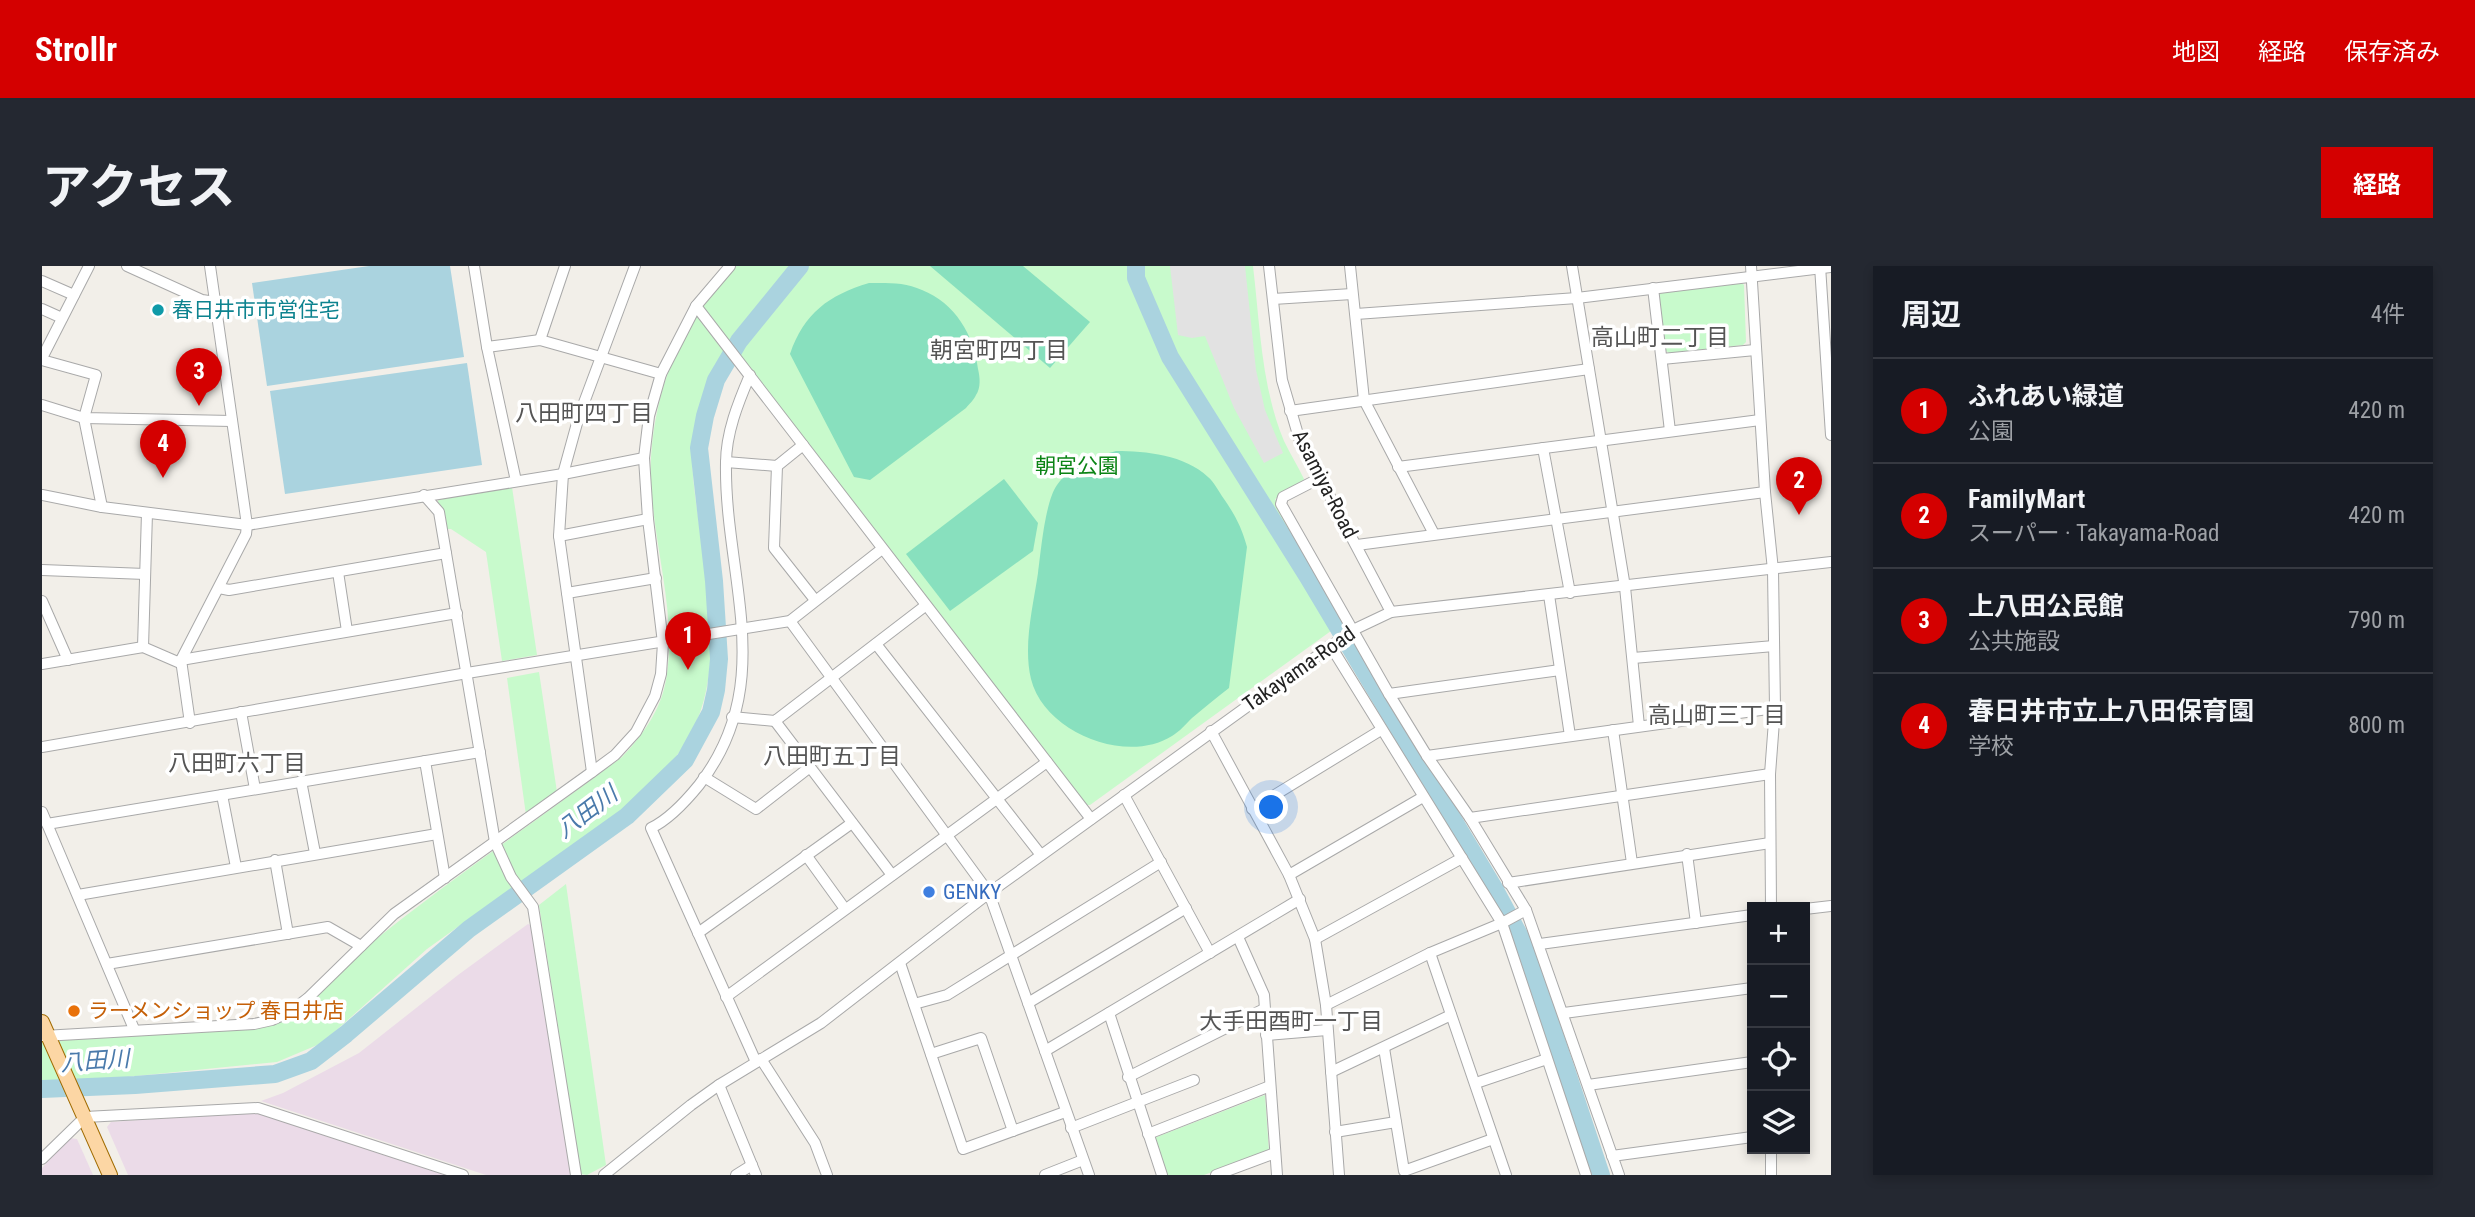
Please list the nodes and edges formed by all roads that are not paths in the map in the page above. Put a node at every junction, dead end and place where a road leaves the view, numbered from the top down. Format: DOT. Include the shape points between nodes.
graph roads {
  1 [pos="89,266"];
  2 [pos="127,266"];
  3 [pos="210,266"];
  4 [pos="474,266"];
  5 [pos="565,266"];
  6 [pos="635,266"];
  7 [pos="730,266"];
  8 [pos="1269,266"];
  9 [pos="1350,266"];
  10 [pos="1572,266"];
  11 [pos="1824,267"];
  12 [pos="1751,272"];
  13 [pos="42,281"];
  14 [pos="1653,288"];
  15 [pos="1352,294"];
  16 [pos="74,295"];
  17 [pos="1577,298"];
  18 [pos="1273,299"];
  19 [pos="215,302"];
  20 [pos="696,306"];
  21 [pos="42,309"];
  22 [pos="1356,314"];
  23 [pos="62,318"];
  24 [pos="540,340"];
  25 [pos="487,347"];
  26 [pos="1755,350"];
  27 [pos="42,359"];
  28 [pos="601,359"];
  29 [pos="1662,359"];
  30 [pos="1589,369"];
  31 [pos="746,371"];
  32 [pos="661,374"];
  33 [pos="1364,400"];
  34 [pos="42,405"];
  35 [pos="1290,411"];
  36 [pos="84,418"];
  37 [pos="1760,420"];
  38 [pos="232,421"];
  39 [pos="1670,431"];
  40 [pos="1831,435"];
  41 [pos="1601,441"];
  42 [pos="803,445"];
  43 [pos="1543,447"];
  44 [pos="645,458"];
  45 [pos="726,462"];
  46 [pos="777,466"];
  47 [pos="1398,467"];
  48 [pos="563,474"];
  49 [pos="1320,478"];
  50 [pos="516,481"];
  51 [pos="1765,492"];
  52 [pos="42,495"];
  53 [pos="424,495"];
  54 [pos="102,507"];
  55 [pos="1612,512"];
  56 [pos="147,513"];
  57 [pos="1556,518"];
  58 [pos="648,519"];
  59 [pos="247,525"];
  60 [pos="1434,534"];
  61 [pos="559,536"];
  62 [pos="1357,545"];
  63 [pos="882,549"];
  64 [pos="446,553"];
  65 [pos="1831,562"];
  66 [pos="42,570"];
  67 [pos="1773,570"];
  68 [pos="338,572"];
  69 [pos="145,574"];
  70 [pos="656,578"];
  71 [pos="1625,587"];
  72 [pos="219,588"];
  73 [pos="567,593"];
  74 [pos="1570,593"];
  75 [pos="1549,595"];
  76 [pos="815,600"];
  77 [pos="42,601"];
  78 [pos="926,606"];
  79 [pos="1391,612"];
  80 [pos="457,613"];
  81 [pos="790,621"];
  82 [pos="743,629"];
  83 [pos="347,631"];
  84 [pos="1347,634"];
  85 [pos="663,643"];
  86 [pos="876,644"];
  87 [pos="1330,645"];
  88 [pos="1774,646"];
  89 [pos="143,647"];
  90 [pos="576,656"];
  91 [pos="1633,658"];
  92 [pos="68,660"];
  93 [pos="180,661"];
  94 [pos="42,664"];
  95 [pos="1560,670"];
  96 [pos="467,673"];
  97 [pos="832,679"];
  98 [pos="1390,694"];
  99 [pos="1774,709"];
  100 [pos="242,712"];
  101 [pos="732,717"];
  102 [pos="775,721"];
  103 [pos="190,723"];
  104 [pos="1639,726"];
  105 [pos="1381,730"];
  106 [pos="1613,730"];
  107 [pos="1211,731"];
  108 [pos="1570,736"];
  109 [pos="42,747"];
  110 [pos="480,752"];
  111 [pos="1427,756"];
  112 [pos="425,761"];
  113 [pos="1046,762"];
  114 [pos="810,767"];
  115 [pos="592,772"];
  116 [pos="1770,774"];
  117 [pos="704,777"];
  118 [pos="301,781"];
  119 [pos="255,789"];
  120 [pos="222,794"];
  121 [pos="1124,795"];
  122 [pos="1623,796"];
  123 [pos="1423,797"];
  124 [pos="996,799"];
  125 [pos="1252,808"];
  126 [pos="42,812"];
  127 [pos="1470,818"];
  128 [pos="1091,820"];
  129 [pos="852,822"];
  130 [pos="47,824"];
  131 [pos="438,834"];
  132 [pos="947,835"];
  133 [pos="495,842"];
  134 [pos="1770,843"];
  135 [pos="315,853"];
  136 [pos="1687,854"];
  137 [pos="806,855"];
  138 [pos="1041,855"];
  139 [pos="1462,858"];
  140 [pos="275,860"];
  141 [pos="1161,862"];
  142 [pos="1632,863"];
  143 [pos="236,867"];
  144 [pos="892,875"];
  145 [pos="1289,875"];
  146 [pos="445,878"];
  147 [pos="1508,883"];
  148 [pos="989,893"];
  149 [pos="78,895"];
  150 [pos="1300,899"];
  151 [pos="1771,902"];
  152 [pos="1831,906"];
  153 [pos="1186,908"];
  154 [pos="1810,908"];
  155 [pos="845,909"];
  156 [pos="1526,910"];
  157 [pos="1747,916"];
  158 [pos="1502,923"];
  159 [pos="1696,923"];
  160 [pos="698,933"];
  161 [pos="288,934"];
  162 [pos="1238,937"];
  163 [pos="1315,939"];
  164 [pos="1540,944"];
  165 [pos="361,946"];
  166 [pos="1210,953"];
  167 [pos="1430,953"];
  168 [pos="1011,955"];
  169 [pos="900,963"];
  170 [pos="107,964"];
  171 [pos="1747,989"];
  172 [pos="726,997"];
  173 [pos="1028,1003"];
  174 [pos="914,1004"];
  175 [pos="1326,1005"];
  176 [pos="1264,1009"];
  177 [pos="1109,1013"];
  178 [pos="1564,1013"];
  179 [pos="1451,1015"];
  180 [pos="134,1029"];
  181 [pos="1327,1030"];
  182 [pos="45,1034"];
  183 [pos="1266,1035"];
  184 [pos="1384,1048"];
  185 [pos="1045,1051"];
  186 [pos="930,1054"];
  187 [pos="1547,1059"];
  188 [pos="758,1060"];
  189 [pos="1747,1063"];
  190 [pos="1331,1072"];
  191 [pos="1128,1077"];
  192 [pos="1194,1080"];
  193 [pos="1476,1083"];
  194 [pos="719,1085"];
  195 [pos="1588,1085"];
  196 [pos="1270,1086"];
  197 [pos="1137,1102"];
  198 [pos="1065,1112"];
  199 [pos="85,1117"];
  200 [pos="1395,1122"];
  201 [pos="1071,1128"];
  202 [pos="1013,1131"];
  203 [pos="1335,1132"];
  204 [pos="1148,1134"];
  205 [pos="1747,1137"];
  206 [pos="1493,1139"];
  207 [pos="1275,1153"];
  208 [pos="1771,1154"];
  209 [pos="1612,1156"];
  210 [pos="42,1159"];
  211 [pos="1083,1160"];
  212 [pos="754,1170"];
  213 [pos="1422,1170"];
  214 [pos="610,1173"];
  215 [pos="1583,1174"];
  216 [pos="110,1175"];
  217 [pos="463,1175"];
  218 [pos="576,1175"];
  219 [pos="736,1175"];
  220 [pos="827,1175"];
  221 [pos="1045,1175"];
  222 [pos="1088,1175"];
  223 [pos="1162,1175"];
  224 [pos="1216,1175"];
  225 [pos="1277,1175"];
  226 [pos="1339,1175"];
  227 [pos="1506,1175"];
  228 [pos="1619,1175"];
  229 [pos="1771,1175"];
  1 -- 16 [label="street"];
  2 -- 19 [label="street"];
  3 -- 19 [label="street"];
  4 -- 25 [label="street"];
  5 -- 24 [label="street"];
  6 -- 28 [label="street"];
  7 -- 20 [label="street"];
  8 -- 18 [label="street, Asamiya-Road"];
  9 -- 15 [label="street"];
  10 -- 17 [label="street"];
  11 -- 12 [label="street"];
  11 -- 40 [label="street"];
  12 -- 14 [label="street"];
  12 -- 26 [label="street"];
  13 -- 16 [label="street"];
  14 -- 17 [label="street"];
  14 -- 29 [label="street"];
  15 -- 18 [label="street"];
  15 -- 22 [label="street"];
  16 -- 23 [label="street"];
  17 -- 22 [label="street"];
  17 -- 30 [label="street"];
  18 -- 35 [label="street, Asamiya-Road"];
  19 -- 38 [label="street"];
  20 -- 31 [label="street"];
  20 -- 32 [label="street"];
  21 -- 23 [label="street"];
  22 -- 33 [label="street"];
  23 -- 27 [label="street"];
  24 -- 25 [label="street"];
  24 -- 28 [label="street"];
  25 -- 50 [label="street"];
  26 -- 29 [label="street"];
  26 -- 37 [label="street"];
  27 -- 36 [label="street" via="96,375"];
  28 -- 32 [label="street"];
  28 -- 48 [label="street"];
  29 -- 39 [label="street"];
  30 -- 33 [label="street"];
  30 -- 41 [label="street"];
  31 -- 42 [label="street"];
  31 -- 45 [label="street"];
  32 -- 44 [label="street" via="649,416"];
  33 -- 35 [label="street"];
  33 -- 47 [label="street"];
  34 -- 36 [label="street"];
  35 -- 49 [label="street, Asamiya-Road"];
  36 -- 38 [label="street"];
  36 -- 54 [label="street"];
  37 -- 39 [label="street"];
  37 -- 51 [label="street"];
  38 -- 59 [label="street"];
  39 -- 41 [label="street"];
  41 -- 43 [label="street"];
  41 -- 55 [label="street"];
  42 -- 46 [label="street"];
  42 -- 63 [label="street"];
  43 -- 47 [label="street"];
  43 -- 57 [label="street"];
  44 -- 48 [label="street"];
  44 -- 58 [label="street"];
  45 -- 46 [label="street"];
  45 -- 82 [label="street"];
  46 -- 76 [label="street" via="775,548"];
  47 -- 60 [label="street"];
  48 -- 50 [label="street"];
  48 -- 61 [label="street"];
  49 -- 62 [label="street, Asamiya-Road"];
  49 -- 84 [label="street" via="1283,498 1281,504"];
  50 -- 53 [label="street"];
  51 -- 55 [label="street"];
  51 -- 67 [label="street"];
  52 -- 54 [label="street"];
  53 -- 59 [label="street"];
  53 -- 64 [label="street" via="439,512"];
  54 -- 56 [label="street"];
  55 -- 57 [label="street"];
  55 -- 71 [label="street"];
  56 -- 59 [label="street"];
  56 -- 69 [label="street"];
  57 -- 60 [label="street"];
  57 -- 74 [label="street"];
  58 -- 61 [label="street"];
  58 -- 70 [label="street"];
  59 -- 72 [label="street"];
  60 -- 62 [label="street"];
  61 -- 73 [label="street"];
  62 -- 79 [label="street, Asamiya-Road"];
  63 -- 76 [label="street"];
  63 -- 78 [label="street"];
  64 -- 68 [label="street"];
  64 -- 80 [label="street"];
  65 -- 67 [label="street, Takayama-Road"];
  66 -- 69 [label="street"];
  67 -- 71 [label="street, Takayama-Road"];
  67 -- 88 [label="street"];
  68 -- 72 [label="street"];
  68 -- 83 [label="street"];
  69 -- 89 [label="street"];
  70 -- 73 [label="street"];
  70 -- 85 [label="street"];
  71 -- 74 [label="street, Takayama-Road"];
  71 -- 91 [label="street"];
  72 -- 93 [label="street"];
  73 -- 90 [label="street"];
  74 -- 75 [label="street, Takayama-Road"];
  75 -- 79 [label="street, Takayama-Road"];
  75 -- 95 [label="street"];
  76 -- 81 [label="street"];
  77 -- 92 [label="street"];
  78 -- 86 [label="street"];
  78 -- 113 [label="street"];
  79 -- 84 [label="street, Takayama-Road"];
  80 -- 83 [label="street"];
  80 -- 96 [label="street"];
  81 -- 82 [label="street"];
  81 -- 97 [label="street"];
  82 -- 85 [label="street"];
  82 -- 101 [label="street" via="743,668"];
  83 -- 93 [label="street"];
  84 -- 87 [label="street, Takayama-Road"];
  84 -- 98 [label="street"];
  85 -- 90 [label="street"];
  85 -- 115 [label="street" via="661,674 647,714 622,747"];
  86 -- 97 [label="street"];
  86 -- 124 [label="street"];
  87 -- 105 [label="street"];
  87 -- 107 [label="street, Takayama-Road"];
  88 -- 91 [label="street"];
  88 -- 99 [label="street"];
  89 -- 92 [label="street"];
  89 -- 93 [label="street"];
  90 -- 96 [label="street"];
  90 -- 115 [label="street"];
  91 -- 104 [label="street"];
  92 -- 94 [label="street"];
  93 -- 103 [label="street"];
  95 -- 98 [label="street"];
  95 -- 108 [label="street"];
  96 -- 100 [label="street"];
  96 -- 110 [label="street"];
  97 -- 102 [label="street"];
  97 -- 132 [label="street"];
  98 -- 111 [label="street"];
  99 -- 104 [label="street"];
  99 -- 116 [label="street"];
  100 -- 103 [label="street"];
  100 -- 119 [label="street"];
  101 -- 102 [label="street"];
  101 -- 117 [label="street" via="726,739"];
  102 -- 114 [label="street"];
  103 -- 109 [label="street"];
  104 -- 106 [label="street"];
  105 -- 123 [label="street"];
  105 -- 125 [label="street"];
  106 -- 108 [label="street"];
  106 -- 122 [label="street"];
  107 -- 121 [label="street, Takayama-Road"];
  107 -- 125 [label="street"];
  108 -- 111 [label="street"];
  110 -- 112 [label="street"];
  110 -- 133 [label="street"];
  111 -- 127 [label="street"];
  112 -- 118 [label="street"];
  112 -- 131 [label="street"];
  113 -- 124 [label="street"];
  113 -- 128 [label="street"];
  114 -- 117 [label="street" via="756,809"];
  114 -- 129 [label="street"];
  115 -- 133 [label="street"];
  116 -- 122 [label="street"];
  116 -- 134 [label="street"];
  117 -- 160 [label="street" via="676,810 652,828"];
  118 -- 119 [label="street"];
  118 -- 135 [label="street"];
  119 -- 120 [label="street"];
  120 -- 130 [label="street"];
  120 -- 143 [label="street"];
  121 -- 128 [label="street, Takayama-Road"];
  121 -- 141 [label="street"];
  122 -- 127 [label="street"];
  122 -- 142 [label="street"];
  123 -- 139 [label="street"];
  123 -- 145 [label="street"];
  124 -- 132 [label="street"];
  124 -- 138 [label="street"];
  125 -- 145 [label="street"];
  126 -- 130 [label="street"];
  127 -- 147 [label="street"];
  128 -- 138 [label="street, Takayama-Road"];
  129 -- 137 [label="street"];
  129 -- 144 [label="street"];
  130 -- 149 [label="street"];
  131 -- 135 [label="street"];
  131 -- 146 [label="street"];
  132 -- 144 [label="street"];
  132 -- 148 [label="street"];
  133 -- 146 [label="street"];
  133 -- 218 [label="street" via="511,877 533,907"];
  134 -- 136 [label="street"];
  134 -- 151 [label="street"];
  135 -- 140 [label="street"];
  136 -- 142 [label="street"];
  136 -- 159 [label="street"];
  137 -- 155 [label="street"];
  137 -- 160 [label="street"];
  138 -- 148 [label="street, Takayama-Road"];
  139 -- 158 [label="street"];
  139 -- 163 [label="street"];
  140 -- 143 [label="street"];
  140 -- 161 [label="street"];
  141 -- 153 [label="street"];
  141 -- 168 [label="street"];
  142 -- 147 [label="street"];
  143 -- 149 [label="street"];
  144 -- 155 [label="street"];
  145 -- 150 [label="street"];
  146 -- 165 [label="street" via="394,914"];
  147 -- 156 [label="street"];
  148 -- 168 [label="street"];
  148 -- 169 [label="street, Takayama-Road"];
  149 -- 170 [label="street"];
  150 -- 162 [label="street"];
  150 -- 163 [label="street"];
  152 -- 154 [label="street"];
  153 -- 166 [label="street"];
  153 -- 173 [label="street"];
  155 -- 172 [label="street"];
  156 -- 158 [label="street"];
  156 -- 164 [label="street"];
  157 -- 159 [label="street"];
  158 -- 167 [label="street"];
  158 -- 187 [label="street"];
  159 -- 164 [label="street"];
  160 -- 172 [label="street"];
  161 -- 165 [label="street" via="328,928"];
  161 -- 170 [label="street"];
  162 -- 166 [label="street"];
  162 -- 176 [label="street" via="1264,995"];
  163 -- 175 [label="street"];
  164 -- 178 [label="street"];
  165 -- 180 [label="street" via="308,998 272,1020"];
  166 -- 177 [label="street"];
  167 -- 175 [label="street"];
  167 -- 179 [label="street"];
  168 -- 173 [label="street"];
  168 -- 174 [label="street" via="947,995"];
  169 -- 174 [label="street"];
  169 -- 188 [label="street, Takayama-Road" via="821,1023"];
  170 -- 180 [label="street"];
  171 -- 178 [label="street"];
  172 -- 188 [label="street"];
  173 -- 185 [label="street"];
  174 -- 186 [label="street"];
  175 -- 181 [label="street"];
  176 -- 183 [label="street"];
  176 -- 191 [label="street"];
  177 -- 185 [label="street"];
  177 -- 191 [label="street"];
  178 -- 195 [label="street"];
  179 -- 184 [label="street"];
  179 -- 193 [label="street"];
  180 -- 182 [label="street"];
  181 -- 183 [label="street"];
  181 -- 190 [label="street"];
  182 -- 199 [label="main road"];
  183 -- 196 [label="street"];
  184 -- 190 [label="street"];
  184 -- 200 [label="street"];
  185 -- 198 [label="street"];
  186 -- 202 [label="street" via="981,1038"];
  186 -- 202 [label="street" via="963,1149"];
  187 -- 193 [label="street"];
  187 -- 215 [label="street"];
  188 -- 194 [label="street, Takayama-Road"];
  188 -- 220 [label="street" via="815,1143"];
  189 -- 195 [label="street"];
  190 -- 203 [label="street"];
  191 -- 197 [label="street"];
  192 -- 197 [label="street"];
  193 -- 206 [label="street"];
  194 -- 212 [label="street"];
  194 -- 214 [label="street, Takayama-Road"];
  195 -- 209 [label="street"];
  196 -- 204 [label="street"];
  196 -- 207 [label="street"];
  197 -- 201 [label="street"];
  197 -- 204 [label="street"];
  198 -- 201 [label="street"];
  198 -- 202 [label="street"];
  199 -- 210 [label="street"];
  199 -- 216 [label="main road"];
  199 -- 217 [label="street" via="258,1108"];
  200 -- 203 [label="street"];
  200 -- 213 [label="street" via="1404,1171"];
  201 -- 211 [label="street"];
  203 -- 226 [label="street"];
  204 -- 223 [label="street"];
  205 -- 209 [label="street"];
  206 -- 213 [label="street"];
  206 -- 227 [label="street"];
  207 -- 224 [label="street"];
  207 -- 225 [label="street"];
  208 -- 229 [label="street"];
  209 -- 228 [label="street"];
  211 -- 221 [label="street"];
  211 -- 222 [label="street"];
  212 -- 219 [label="street"];
}
